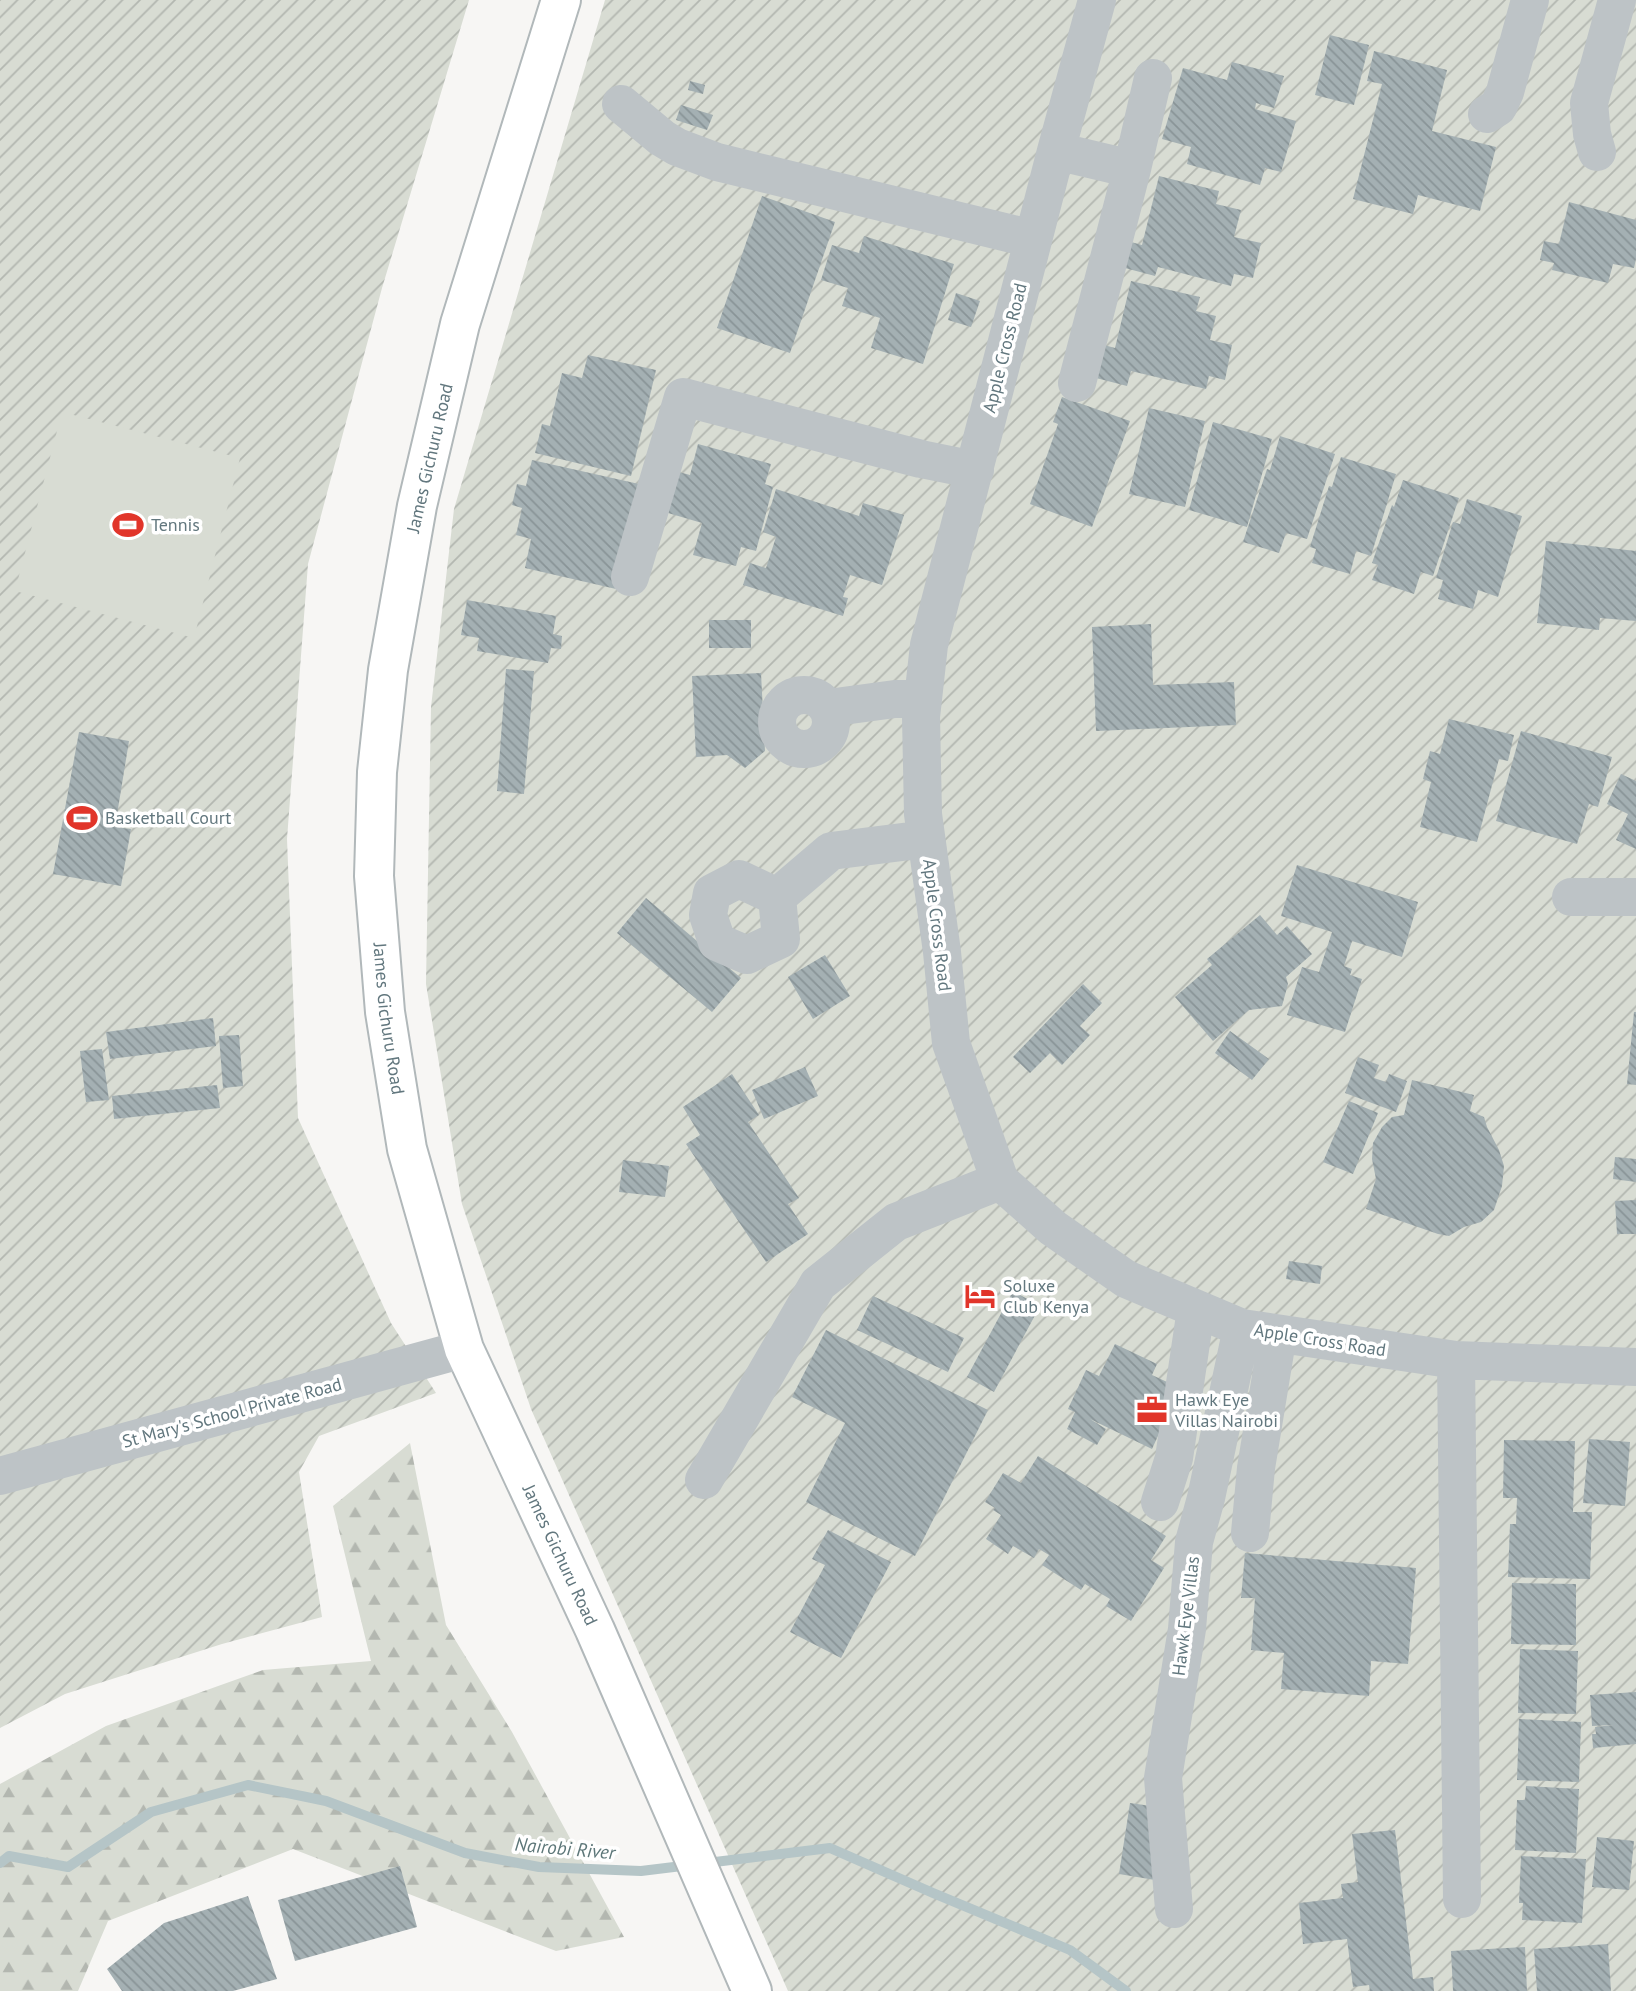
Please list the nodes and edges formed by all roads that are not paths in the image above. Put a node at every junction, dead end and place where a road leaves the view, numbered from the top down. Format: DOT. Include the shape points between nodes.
graph roads {
  1 [pos="561,0"];
  2 [pos="1097,0"];
  3 [pos="1530,0"];
  4 [pos="1617,0"];
  5 [pos="1153,78"];
  6 [pos="621,104"];
  7 [pos="1487,114"];
  8 [pos="1056,151"];
  9 [pos="1598,152"];
  10 [pos="1132,169"];
  11 [pos="1033,239"];
  12 [pos="1077,383"];
  13 [pos="975,470"];
  14 [pos="631,577"];
  15 [pos="923,699"];
  16 [pos="828,708"];
  17 [pos="926,839"];
  18 [pos="777,897"];
  19 [pos="1571,897"];
  20 [pos="1636,897"];
  21 [pos="1000,1181"];
  22 [pos="1196,1309"];
  23 [pos="1260,1331"];
  24 [pos="464,1349"];
  25 [pos="1456,1360"];
  26 [pos="1635,1373"];
  27 [pos="0,1476"];
  28 [pos="704,1479"];
  29 [pos="1160,1502"];
  30 [pos="1250,1534"];
  31 [pos="1462,1899"];
  32 [pos="1174,1909"];
  33 [pos="752,1991"];
  1 -- 24 [label="main road, James Gichuru Road" via="457,337 417,506 388,670 377,772 374,876 385,1012 407,1149"];
  2 -- 8 [label="street, Apple Cross Road"];
  3 -- 7 [label="street" via="1505,92 1498,107"];
  4 -- 9 [label="street" via="1589,103"];
  5 -- 10 [label="street"];
  6 -- 11 [label="street" via="662,138 717,162"];
  8 -- 10 [label="street"];
  8 -- 11 [label="street, Apple Cross Road"];
  10 -- 12 [label="street"];
  11 -- 13 [label="street, Apple Cross Road"];
  13 -- 14 [label="street" via="683,397"];
  13 -- 15 [label="street, Apple Cross Road" via="929,645"];
  15 -- 16 [label="street"];
  15 -- 17 [label="street, Apple Cross Road"];
  17 -- 18 [label="street" via="831,851"];
  17 -- 21 [label="street, Apple Cross Road" via="951,1043"];
  19 -- 20 [label="street"];
  21 -- 22 [label="street, Apple Cross Road" via="1053,1228 1126,1279"];
  21 -- 28 [label="street" via="896,1222 818,1284"];
  22 -- 23 [label="street, Apple Cross Road"];
  22 -- 29 [label="street" via="1174,1458"];
  23 -- 25 [label="street, Apple Cross Road"];
  23 -- 30 [label="street"];
  23 -- 32 [label="street, Hawk Eye Villas" via="1194,1542 1187,1629 1163,1778"];
  24 -- 27 [label="street, St Mary's School Private Road"];
  24 -- 33 [label="main road, James Gichuru Road" via="595,1630"];
  25 -- 26 [label="street, Apple Cross Road"];
  25 -- 31 [label="street"];
}
